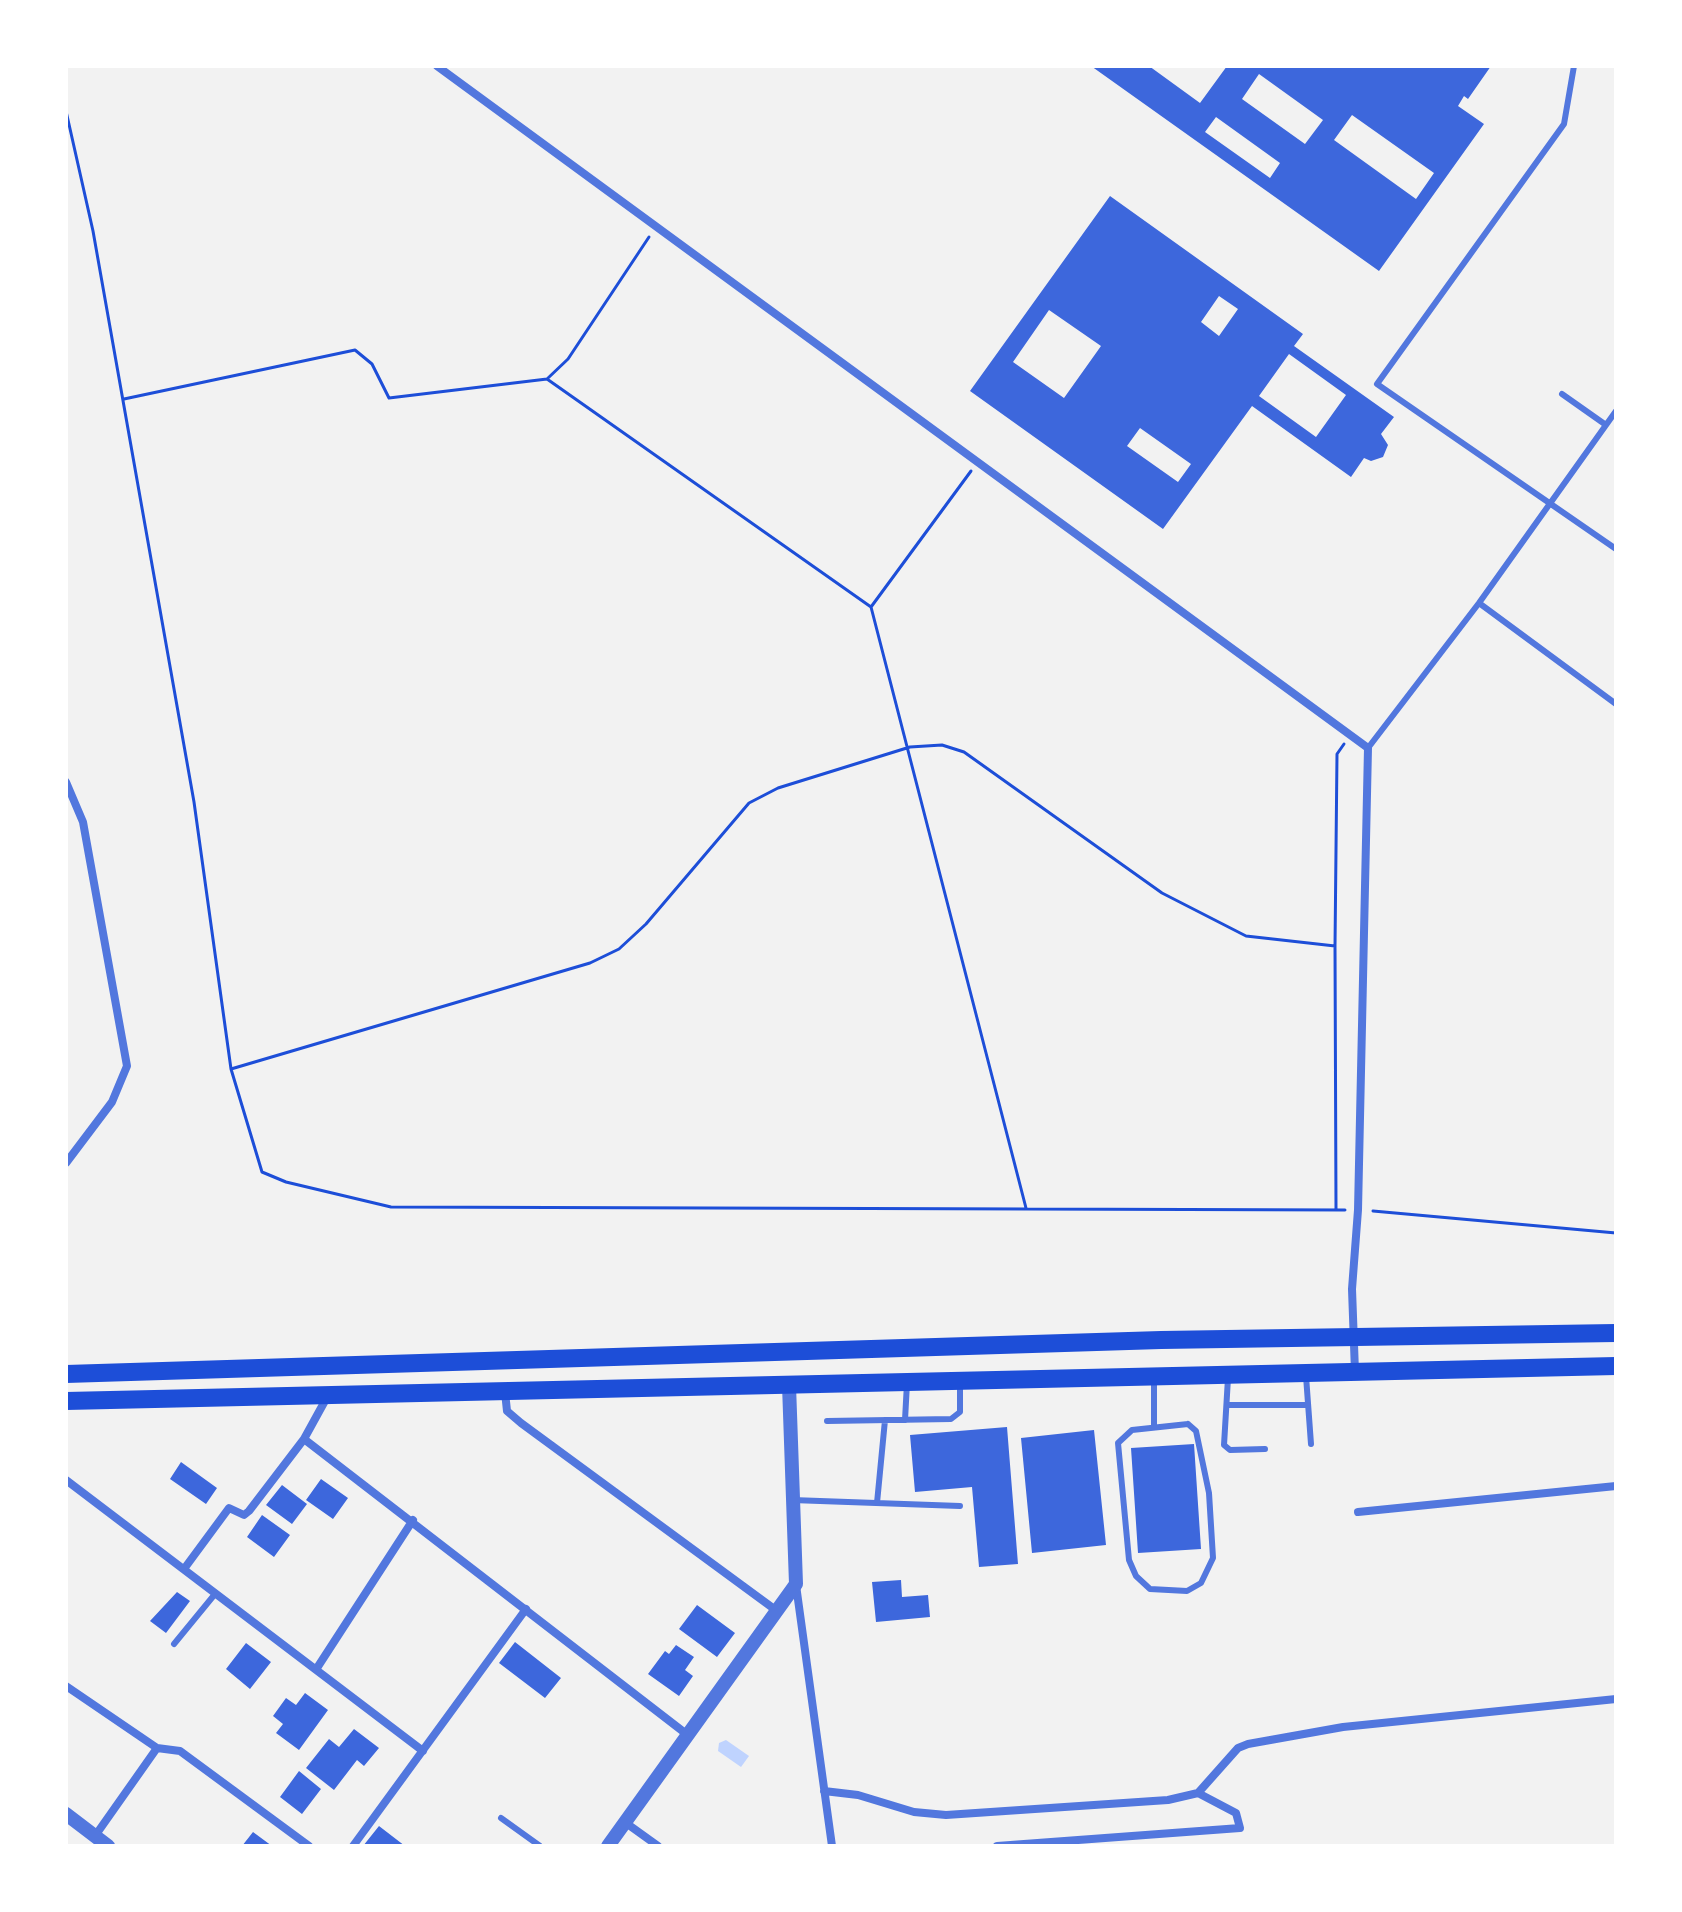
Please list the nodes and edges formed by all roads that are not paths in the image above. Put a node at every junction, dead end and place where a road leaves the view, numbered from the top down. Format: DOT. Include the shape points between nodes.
graph roads {
  1 [pos="437,66"];
  2 [pos="1574,66"];
  3 [pos="1562,394"];
  4 [pos="1616,411"];
  5 [pos="1606,425"];
  6 [pos="1549,503"];
  7 [pos="1616,549"];
  8 [pos="1479,603"];
  9 [pos="1616,704"];
  10 [pos="1368,748"];
  11 [pos="66,782"];
  12 [pos="66,1162"];
  13 [pos="1616,1333"];
  14 [pos="1354,1339"];
  15 [pos="1616,1366"];
  16 [pos="1355,1372"];
  17 [pos="1306,1373"];
  18 [pos="66,1374"];
  19 [pos="1228,1375"];
  20 [pos="1155,1376"];
  21 [pos="960,1381"];
  22 [pos="907,1382"];
  23 [pos="789,1385"];
  24 [pos="505,1392"];
  25 [pos="328,1396"];
  26 [pos="66,1401"];
  27 [pos="1227,1405"];
  28 [pos="1307,1405"];
  29 [pos="885,1420"];
  30 [pos="905,1420"];
  31 [pos="827,1421"];
  32 [pos="1154,1427"];
  33 [pos="304,1439"];
  34 [pos="1311,1444"];
  35 [pos="1265,1449"];
  36 [pos="66,1480"];
  37 [pos="1616,1486"];
  38 [pos="792,1500"];
  39 [pos="877,1503"];
  40 [pos="960,1506"];
  41 [pos="1358,1512"];
  42 [pos="413,1520"];
  43 [pos="184,1569"];
  44 [pos="796,1584"];
  45 [pos="215,1594"];
  46 [pos="526,1609"];
  47 [pos="777,1611"];
  48 [pos="174,1644"];
  49 [pos="317,1668"];
  50 [pos="66,1686"];
  51 [pos="1616,1699"];
  52 [pos="689,1737"];
  53 [pos="157,1748"];
  54 [pos="423,1751"];
  55 [pos="824,1791"];
  56 [pos="1198,1793"];
  57 [pos="66,1814"];
  58 [pos="501,1818"];
  59 [pos="626,1823"];
  60 [pos="95,1836"];
  61 [pos="108,1846"];
  62 [pos="309,1846"];
  63 [pos="353,1846"];
  64 [pos="540,1846"];
  65 [pos="608,1846"];
  66 [pos="658,1846"];
  67 [pos="832,1846"];
  68 [pos="997,1846"];
  1 -- 10 [label="street"];
  2 -- 6 [label="lane" via="1564,124 1377,384"];
  3 -- 5 [label="lane"];
  4 -- 5 [label="lane"];
  5 -- 6 [label="lane"];
  6 -- 7 [label="lane"];
  6 -- 8 [label="lane"];
  8 -- 9 [label="lane"];
  8 -- 10 [label="lane"];
  10 -- 14 [label="street"];
  11 -- 12 [label="street" via="83,822 127,1066 112,1102"];
  13 -- 14 [label="main road"];
  14 -- 16 [label="street"];
  14 -- 18 [label="main road" via="1161,1340"];
  15 -- 16 [label="main road"];
  16 -- 17 [label="main road"];
  17 -- 19 [label="main road"];
  17 -- 28 [label="lane"];
  19 -- 20 [label="main road"];
  19 -- 27 [label="lane"];
  20 -- 21 [label="main road"];
  20 -- 32 [label="lane"];
  21 -- 22 [label="main road"];
  21 -- 30 [label="lane" via="957,1416"];
  22 -- 23 [label="main road"];
  22 -- 30 [label="lane"];
  23 -- 24 [label="main road"];
  23 -- 38 [label="street"];
  24 -- 25 [label="main road"];
  24 -- 47 [label="street" via="507,1411 521,1423"];
  25 -- 26 [label="main road"];
  25 -- 33 [label="street"];
  27 -- 28 [label="lane"];
  27 -- 35 [label="lane" via="1226,1448"];
  28 -- 34 [label="lane"];
  29 -- 30 [label="lane"];
  29 -- 31 [label="lane"];
  29 -- 39 [label="lane"];
  32 -- 32 [label="lane" via="1188,1424 1196,1431 1209,1493 1213,1558 1201,1583 1187,1591 1150,1589 1129,1560 1118,1443 1132,1430"];
  33 -- 42 [label="street"];
  33 -- 43 [label="street" via="249,1511 244,1515 229,1508"];
  36 -- 43 [label="street"];
  37 -- 41 [label="street"];
  38 -- 39 [label="lane"];
  38 -- 44 [label="street"];
  39 -- 40 [label="lane"];
  42 -- 46 [label="street"];
  42 -- 49 [label="street"];
  43 -- 45 [label="street"];
  44 -- 47 [label="street"];
  44 -- 55 [label="street"];
  45 -- 48 [label="lane"];
  45 -- 49 [label="street"];
  46 -- 52 [label="street"];
  46 -- 54 [label="street"];
  47 -- 52 [label="street"];
  49 -- 54 [label="street"];
  50 -- 53 [label="street"];
  51 -- 56 [label="street" via="1343,1727 1248,1744 1238,1748"];
  52 -- 59 [label="street"];
  53 -- 60 [label="street"];
  53 -- 62 [label="street" via="180,1751"];
  54 -- 63 [label="street"];
  55 -- 56 [label="street" via="946,1815 1168,1800"];
  55 -- 67 [label="street"];
  56 -- 68 [label="street" via="1236,1813 1240,1828"];
  57 -- 60 [label="street"];
  58 -- 64 [label="lane"];
  59 -- 65 [label="street"];
  59 -- 66 [label="street"];
  60 -- 61 [label="street"];
}
